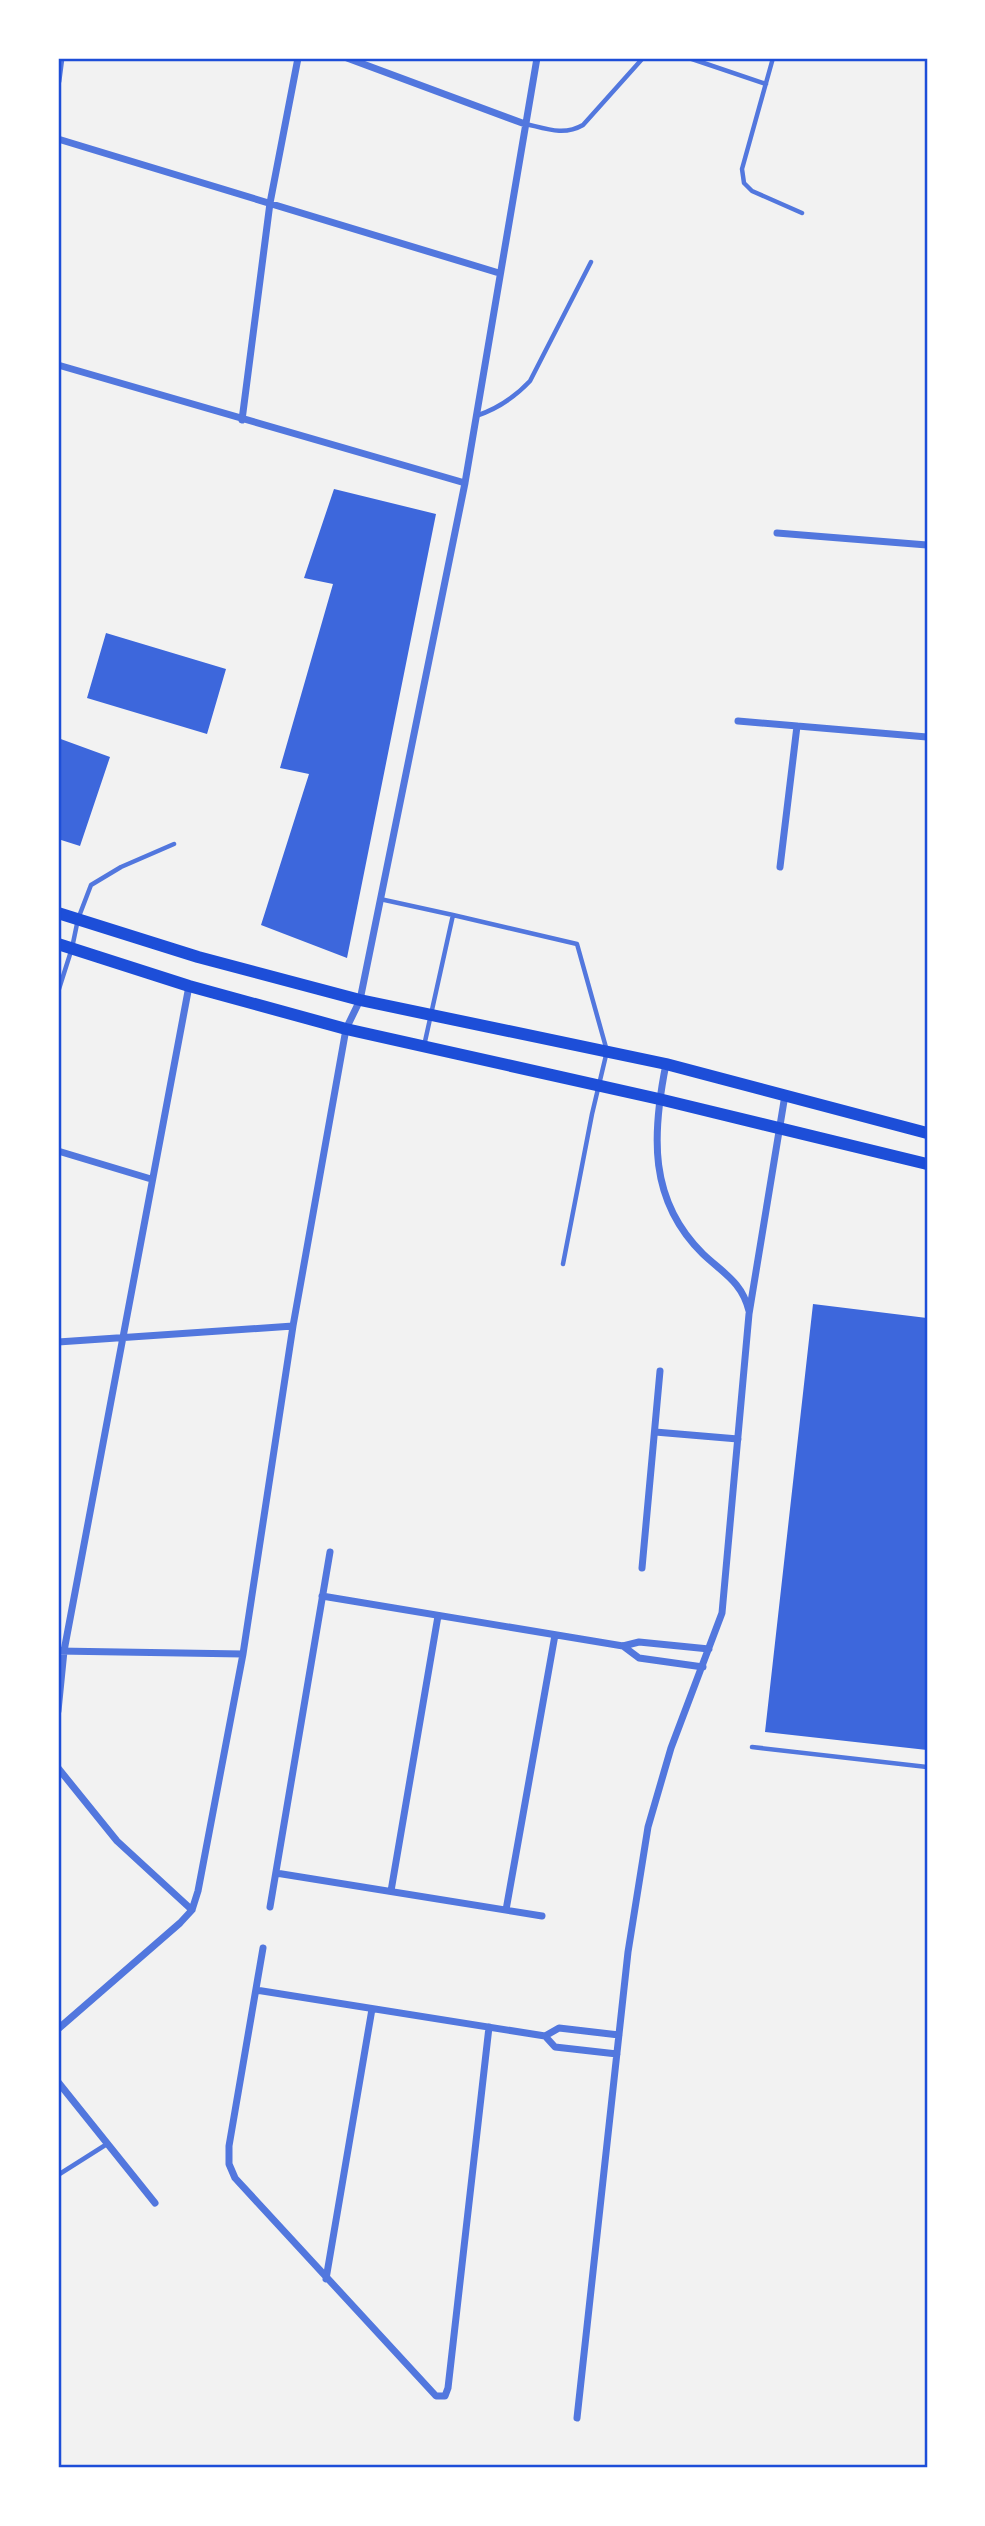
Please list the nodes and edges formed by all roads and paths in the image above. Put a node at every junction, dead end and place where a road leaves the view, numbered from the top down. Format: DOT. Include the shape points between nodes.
graph roads {
  1 [pos="61,58"];
  2 [pos="298,58"];
  3 [pos="346,58"];
  4 [pos="537,58"];
  5 [pos="643,58"];
  6 [pos="689,58"];
  7 [pos="773,58"];
  8 [pos="58,81"];
  9 [pos="766,85"];
  10 [pos="525,124"];
  11 [pos="58,139"];
  12 [pos="270,203"];
  13 [pos="802,213"];
  14 [pos="591,262"];
  15 [pos="499,272"];
  16 [pos="58,365"];
  17 [pos="475,417"];
  18 [pos="242,420"];
  19 [pos="465,483"];
  20 [pos="777,533"];
  21 [pos="927,545"];
  22 [pos="738,721"];
  23 [pos="797,726"];
  24 [pos="927,737"];
  25 [pos="174,844"];
  26 [pos="780,867"];
  27 [pos="380,899"];
  28 [pos="58,913"];
  29 [pos="453,915"];
  30 [pos="78,919"];
  31 [pos="58,944"];
  32 [pos="72,948"];
  33 [pos="189,986"];
  34 [pos="58,992"];
  35 [pos="360,1000"];
  36 [pos="431,1015"];
  37 [pos="346,1029"];
  38 [pos="424,1047"];
  39 [pos="607,1051"];
  40 [pos="666,1064"];
  41 [pos="599,1086"];
  42 [pos="785,1095"];
  43 [pos="659,1099"];
  44 [pos="779,1129"];
  45 [pos="927,1133"];
  46 [pos="58,1151"];
  47 [pos="927,1164"];
  48 [pos="151,1179"];
  49 [pos="563,1264"];
  50 [pos="750,1314"];
  51 [pos="293,1326"];
  52 [pos="124,1337"];
  53 [pos="58,1342"];
  54 [pos="660,1371"];
  55 [pos="655,1432"];
  56 [pos="738,1439"];
  57 [pos="330,1552"];
  58 [pos="642,1567"];
  59 [pos="322,1596"];
  60 [pos="438,1616"];
  61 [pos="555,1635"];
  62 [pos="623,1646"];
  63 [pos="709,1649"];
  64 [pos="61,1651"];
  65 [pos="243,1654"];
  66 [pos="703,1667"];
  67 [pos="58,1710"];
  68 [pos="752,1748"];
  69 [pos="927,1767"];
  70 [pos="58,1768"];
  71 [pos="276,1873"];
  72 [pos="391,1891"];
  73 [pos="270,1907"];
  74 [pos="192,1910"];
  75 [pos="506,1910"];
  76 [pos="542,1916"];
  77 [pos="262,1948"];
  78 [pos="256,1990"];
  79 [pos="372,2009"];
  80 [pos="489,2027"];
  81 [pos="58,2029"];
  82 [pos="619,2035"];
  83 [pos="545,2036"];
  84 [pos="617,2054"];
  85 [pos="58,2082"];
  86 [pos="108,2144"];
  87 [pos="58,2175"];
  88 [pos="155,2203"];
  89 [pos="327,2279"];
  90 [pos="577,2418"];
  1 -- 8 [label="street"];
  2 -- 12 [label="street"];
  3 -- 10 [label="street"];
  4 -- 10 [label="street"];
  5 -- 10 [label="lane" via="583,125 571,132"];
  6 -- 9 [label="lane"];
  7 -- 9 [label="lane"];
  9 -- 13 [label="lane" via="742,169 744,183"];
  10 -- 15 [label="street"];
  11 -- 12 [label="street"];
  12 -- 15 [label="street"];
  12 -- 18 [label="street"];
  14 -- 17 [label="lane" via="530,381 493,410"];
  15 -- 17 [label="street"];
  16 -- 18 [label="street"];
  17 -- 19 [label="street"];
  18 -- 19 [label="street"];
  19 -- 27 [label="street"];
  20 -- 21 [label="street"];
  22 -- 23 [label="street"];
  23 -- 24 [label="street"];
  23 -- 26 [label="street"];
  25 -- 30 [label="lane" via="97,880 87,892"];
  27 -- 29 [label="lane"];
  27 -- 35 [label="street"];
  28 -- 30 [label="main road"];
  29 -- 36 [label="lane"];
  29 -- 39 [label="lane" via="577,944"];
  30 -- 32 [label="lane"];
  30 -- 35 [label="main road"];
  31 -- 32 [label="main road"];
  32 -- 33 [label="main road"];
  32 -- 34 [label="lane"];
  33 -- 37 [label="main road"];
  33 -- 48 [label="street"];
  35 -- 36 [label="main road"];
  35 -- 37 [label="street"];
  36 -- 38 [label="lane"];
  36 -- 39 [label="main road"];
  37 -- 38 [label="main road"];
  37 -- 51 [label="street"];
  38 -- 41 [label="main road"];
  39 -- 40 [label="main road"];
  39 -- 41 [label="lane"];
  40 -- 42 [label="main road"];
  40 -- 43 [label="street"];
  41 -- 43 [label="main road"];
  41 -- 49 [label="lane"];
  42 -- 44 [label="street"];
  42 -- 45 [label="main road"];
  43 -- 44 [label="main road"];
  43 -- 50 [label="street" via="657,1149 665,1199 692,1243 741,1288"];
  44 -- 47 [label="main road"];
  44 -- 50 [label="street"];
  46 -- 48 [label="street"];
  48 -- 52 [label="street"];
  50 -- 56 [label="street"];
  51 -- 52 [label="street"];
  51 -- 65 [label="street"];
  52 -- 53 [label="street"];
  52 -- 64 [label="street"];
  54 -- 55 [label="street"];
  55 -- 56 [label="street"];
  55 -- 58 [label="street"];
  56 -- 63 [label="street" via="722,1613"];
  57 -- 59 [label="street"];
  59 -- 60 [label="street"];
  59 -- 71 [label="street"];
  60 -- 61 [label="street"];
  60 -- 72 [label="street"];
  61 -- 62 [label="street"];
  61 -- 75 [label="street"];
  62 -- 63 [label="street" via="639,1642"];
  62 -- 66 [label="street" via="639,1658"];
  63 -- 66 [label="street"];
  64 -- 65 [label="street"];
  64 -- 67 [label="street"];
  65 -- 74 [label="street"];
  66 -- 82 [label="street" via="671,1748 648,1827"];
  68 -- 69 [label="lane"];
  70 -- 74 [label="street" via="117,1840"];
  71 -- 72 [label="street"];
  71 -- 73 [label="street"];
  72 -- 75 [label="street"];
  74 -- 81 [label="street"];
  75 -- 76 [label="street"];
  77 -- 78 [label="street"];
  78 -- 79 [label="street"];
  78 -- 89 [label="street" via="229,2164 235,2178"];
  79 -- 80 [label="street"];
  79 -- 89 [label="street"];
  80 -- 83 [label="street"];
  80 -- 89 [label="street" via="445,2396 436,2396"];
  82 -- 83 [label="street" via="559,2028"];
  82 -- 84 [label="street"];
  83 -- 84 [label="street" via="555,2047"];
  84 -- 90 [label="street"];
  85 -- 86 [label="street"];
  86 -- 87 [label="lane"];
  86 -- 88 [label="street"];
}
